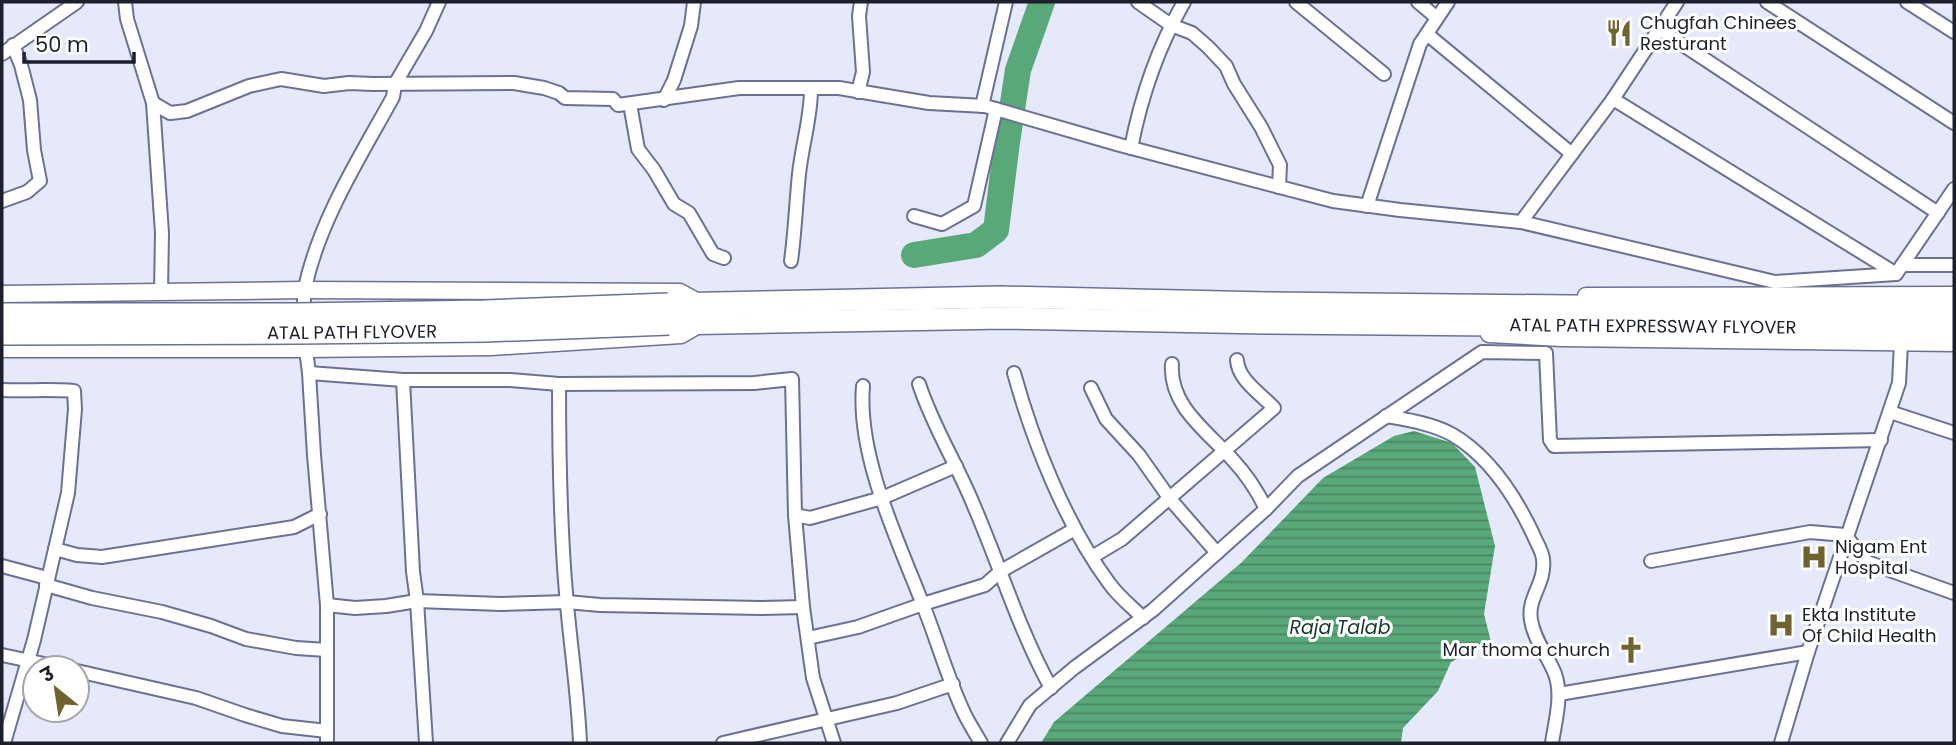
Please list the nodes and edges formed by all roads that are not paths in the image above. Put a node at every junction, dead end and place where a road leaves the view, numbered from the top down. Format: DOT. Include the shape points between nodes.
graph roads {
  1 [pos="77,2"];
  2 [pos="125,2"];
  3 [pos="439,2"];
  4 [pos="694,2"];
  5 [pos="861,2"];
  6 [pos="1006,2"];
  7 [pos="1138,2"];
  8 [pos="1184,2"];
  9 [pos="1296,2"];
  10 [pos="1418,2"];
  11 [pos="1448,2"];
  12 [pos="1677,2"];
  13 [pos="1767,2"];
  14 [pos="1907,2"];
  15 [pos="1437,18"];
  16 [pos="1171,25"];
  17 [pos="1659,29"];
  18 [pos="1954,32"];
  19 [pos="1427,34"];
  20 [pos="13,45"];
  21 [pos="2,54"];
  22 [pos="1384,74"];
  23 [pos="395,84"];
  24 [pos="811,89"];
  25 [pos="858,92"];
  26 [pos="1613,99"];
  27 [pos="664,100"];
  28 [pos="153,103"];
  29 [pos="630,104"];
  30 [pos="982,106"];
  31 [pos="996,109"];
  32 [pos="1954,124"];
  33 [pos="1131,148"];
  34 [pos="1572,154"];
  35 [pos="1279,187"];
  36 [pos="1954,190"];
  37 [pos="2,201"];
  38 [pos="1367,206"];
  39 [pos="1938,213"];
  40 [pos="914,216"];
  41 [pos="1521,222"];
  42 [pos="724,258"];
  43 [pos="791,261"];
  44 [pos="1954,265"];
  45 [pos="1899,269"];
  46 [pos="304,290"];
  47 [pos="161,292"];
  48 [pos="2,294"];
  49 [pos="1954,295"];
  50 [pos="1002,307"];
  51 [pos="1954,310"];
  52 [pos="702,313"];
  53 [pos="2,314"];
  54 [pos="668,314"];
  55 [pos="1352,314"];
  56 [pos="1477,315"];
  57 [pos="1954,329"];
  58 [pos="2,334"];
  59 [pos="1901,343"];
  60 [pos="1954,343"];
  61 [pos="2,349"];
  62 [pos="305,349"];
  63 [pos="1237,360"];
  64 [pos="1172,364"];
  65 [pos="309,373"];
  66 [pos="1014,373"];
  67 [pos="403,380"];
  68 [pos="559,384"];
  69 [pos="919,384"];
  70 [pos="863,386"];
  71 [pos="1091,388"];
  72 [pos="2,390"];
  73 [pos="1890,412"];
  74 [pos="1386,416"];
  75 [pos="1954,433"];
  76 [pos="1881,440"];
  77 [pos="1225,451"];
  78 [pos="956,466"];
  79 [pos="882,498"];
  80 [pos="1170,499"];
  81 [pos="1265,509"];
  82 [pos="320,514"];
  83 [pos="795,515"];
  84 [pos="1075,528"];
  85 [pos="1847,537"];
  86 [pos="55,549"];
  87 [pos="1217,553"];
  88 [pos="1092,557"];
  89 [pos="1651,561"];
  90 [pos="2,566"];
  91 [pos="1001,571"];
  92 [pos="47,582"];
  93 [pos="1954,593"];
  94 [pos="417,600"];
  95 [pos="567,602"];
  96 [pos="923,604"];
  97 [pos="327,605"];
  98 [pos="803,607"];
  99 [pos="1143,618"];
  100 [pos="808,638"];
  101 [pos="327,650"];
  102 [pos="1808,652"];
  103 [pos="30,654"];
  104 [pos="2,655"];
  105 [pos="21,659"];
  106 [pos="91,674"];
  107 [pos="953,684"];
  108 [pos="21,685"];
  109 [pos="1051,688"];
  110 [pos="1559,694"];
  111 [pos="827,719"];
  112 [pos="327,737"];
  113 [pos="4,743"];
  114 [pos="426,743"];
  115 [pos="580,743"];
  116 [pos="723,743"];
  117 [pos="834,743"];
  118 [pos="981,743"];
  119 [pos="1007,743"];
  120 [pos="1552,743"];
  121 [pos="1781,743"];
  1 -- 20 [label="street"];
  2 -- 28 [label="street"];
  3 -- 23 [label="street"];
  4 -- 27 [label="street" via="691,26"];
  5 -- 25 [label="street" via="863,72"];
  6 -- 30 [label="street"];
  7 -- 16 [label="street"];
  8 -- 16 [label="street"];
  9 -- 22 [label="street"];
  10 -- 15 [label="street"];
  11 -- 15 [label="street"];
  12 -- 17 [label="street"];
  13 -- 32 [label="street"];
  14 -- 18 [label="street"];
  15 -- 19 [label="street"];
  16 -- 33 [label="street" via="1152,72"];
  16 -- 35 [label="street" via="1192,33 1226,66 1280,165"];
  17 -- 26 [label="street"];
  17 -- 39 [label="street"];
  19 -- 34 [label="street"];
  19 -- 38 [label="street"];
  20 -- 21 [label="street"];
  20 -- 37 [label="street" via="30,100 40,181 27,192"];
  23 -- 28 [label="street" via="324,86 281,79 249,86 187,111 170,113"];
  23 -- 29 [label="street" via="514,83 544,88 565,98 605,98 618,105"];
  23 -- 46 [label="street" via="393,97 321,237"];
  24 -- 25 [label="street"];
  24 -- 27 [label="street" via="739,88"];
  24 -- 43 [label="street"];
  25 -- 30 [label="street"];
  26 -- 34 [label="street"];
  26 -- 45 [label="street"];
  27 -- 29 [label="street"];
  28 -- 47 [label="street"];
  29 -- 42 [label="street" via="638,149 674,204 689,213 713,254"];
  30 -- 31 [label="street"];
  31 -- 33 [label="street"];
  31 -- 40 [label="street" via="974,206 942,224"];
  33 -- 35 [label="street"];
  34 -- 41 [label="street"];
  35 -- 38 [label="street"];
  36 -- 39 [label="street"];
  38 -- 41 [label="street"];
  39 -- 45 [label="street"];
  41 -- 45 [label="street" via="1775,282"];
  44 -- 45 [label="street"];
  46 -- 47 [label="street"];
  46 -- 52 [label="street" via="680,292"];
  46 -- 62 [label="street"];
  47 -- 48 [label="street"];
  49 -- 55 [label="street" via="1514,296"];
  50 -- 52 [label="highway, ATAL PATH FLYOVER"];
  50 -- 55 [label="highway, ATAL PATH EXPRESSWAY FLYOVER"];
  51 -- 56 [label="highway, ATAL PATH EXPRESSWAY FLYOVER"];
  52 -- 54 [label="highway, ATAL PATH FLYOVER"];
  52 -- 62 [label="street" via="681,335 491,346"];
  53 -- 54 [label="highway, ATAL PATH FLYOVER, bridge"];
  54 -- 58 [label="highway, ATAL PATH FLYOVER, bridge" via="485,331"];
  55 -- 56 [label="highway, ATAL PATH EXPRESSWAY FLYOVER"];
  55 -- 59 [label="street" via="1561,338"];
  56 -- 57 [label="highway, ATAL PATH EXPRESSWAY FLYOVER"];
  59 -- 60 [label="street"];
  59 -- 73 [label="street" via="1899,383"];
  61 -- 62 [label="street"];
  62 -- 65 [label="street"];
  63 -- 77 [label="street" via="1244,379 1274,408"];
  64 -- 77 [label="street" via="1177,396"];
  65 -- 67 [label="street"];
  65 -- 82 [label="street"];
  66 -- 84 [label="street" via="1023,406"];
  67 -- 68 [label="street"];
  67 -- 94 [label="street"];
  68 -- 83 [label="street" via="792,379"];
  68 -- 95 [label="street"];
  69 -- 78 [label="street"];
  70 -- 79 [label="street" via="869,458"];
  71 -- 80 [label="street" via="1106,419"];
  72 -- 86 [label="street" via="74,391 68,493"];
  73 -- 75 [label="street"];
  73 -- 76 [label="street"];
  74 -- 76 [label="street" via="1482,352 1546,353 1554,446"];
  74 -- 81 [label="street" via="1298,476"];
  74 -- 110 [label="street" via="1451,434 1480,455 1523,513 1543,555 1544,573 1531,603 1531,621"];
  76 -- 85 [label="street"];
  77 -- 80 [label="street"];
  77 -- 81 [label="street" via="1256,489"];
  78 -- 79 [label="street"];
  78 -- 91 [label="street"];
  79 -- 83 [label="street" via="810,518"];
  79 -- 96 [label="street"];
  80 -- 87 [label="street"];
  80 -- 88 [label="street"];
  81 -- 87 [label="street"];
  82 -- 86 [label="street" via="294,527 102,557"];
  82 -- 97 [label="street"];
  83 -- 98 [label="street"];
  84 -- 88 [label="street"];
  84 -- 91 [label="street"];
  85 -- 89 [label="street" via="1810,532"];
  85 -- 93 [label="street" via="1867,562"];
  85 -- 102 [label="street"];
  86 -- 92 [label="street"];
  87 -- 99 [label="street"];
  88 -- 99 [label="street" via="1110,585"];
  90 -- 92 [label="street"];
  91 -- 96 [label="street" via="985,585"];
  91 -- 109 [label="street"];
  92 -- 101 [label="street" via="246,639"];
  92 -- 103 [label="street"];
  94 -- 95 [label="street"];
  94 -- 97 [label="street" via="355,608"];
  94 -- 114 [label="street"];
  95 -- 98 [label="street"];
  95 -- 115 [label="street"];
  96 -- 100 [label="street" via="858,627"];
  96 -- 107 [label="street"];
  97 -- 101 [label="street"];
  98 -- 100 [label="street"];
  99 -- 109 [label="street"];
  100 -- 111 [label="street" via="813,678"];
  101 -- 112 [label="street"];
  102 -- 110 [label="street"];
  102 -- 121 [label="street"];
  104 -- 105 [label="street"];
  106 -- 112 [label="street" via="196,698"];
  107 -- 111 [label="street"];
  107 -- 118 [label="street"];
  108 -- 113 [label="street"];
  109 -- 119 [label="street" via="1030,705"];
  110 -- 120 [label="street"];
  111 -- 116 [label="street"];
  111 -- 117 [label="street"];
}
